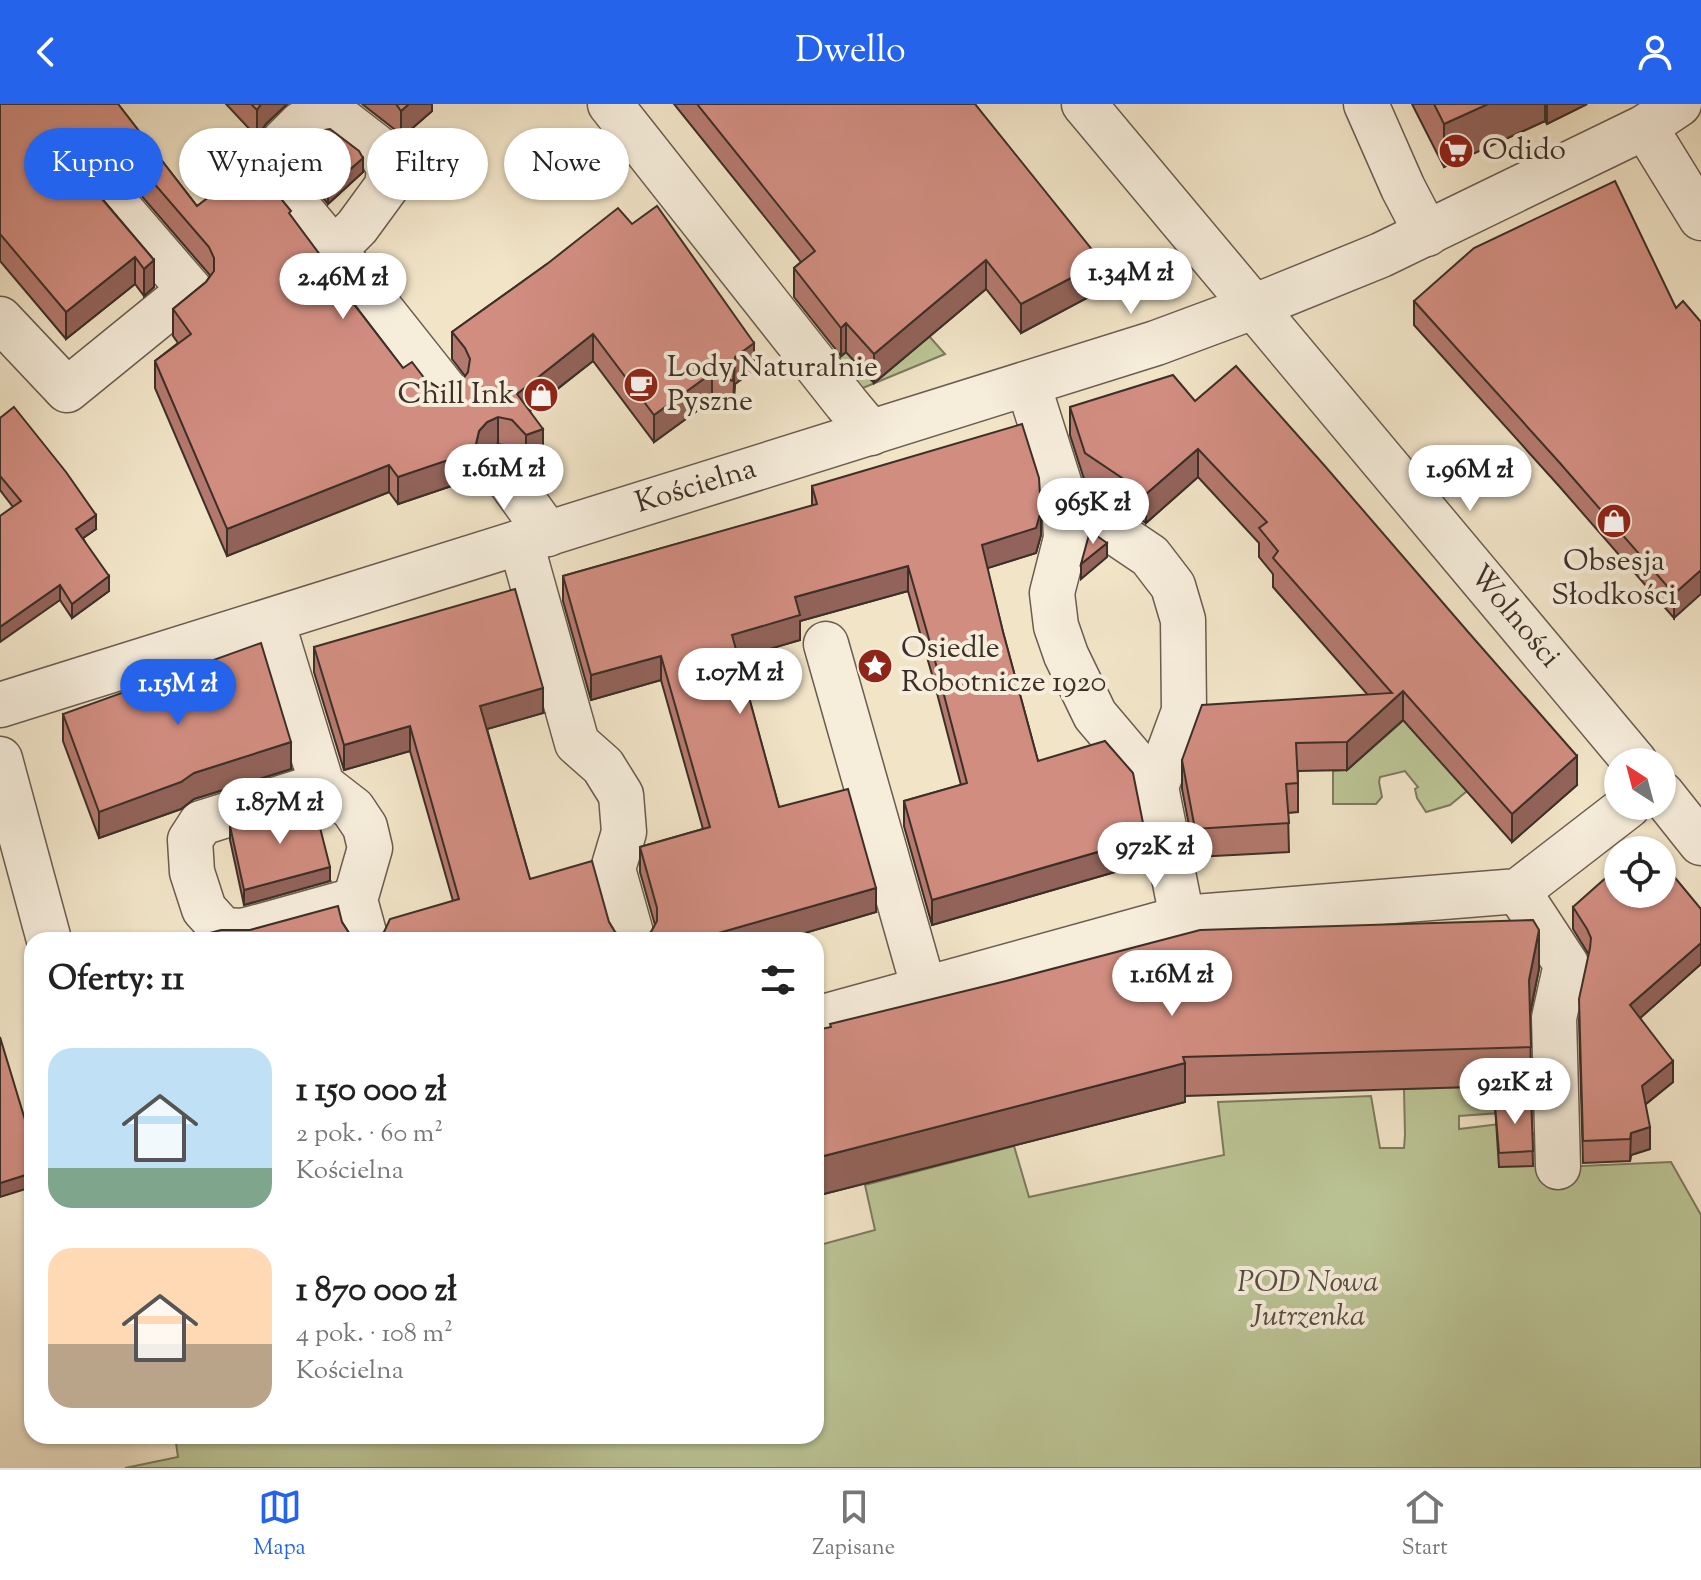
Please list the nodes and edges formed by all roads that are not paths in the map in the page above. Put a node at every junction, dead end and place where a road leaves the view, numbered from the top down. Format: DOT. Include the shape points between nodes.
graph roads {
  1 [pos="610,104"];
  2 [pos="1084,104"];
  3 [pos="1366,104"];
  4 [pos="1661,112"];
  5 [pos="112,200"];
  6 [pos="1701,218"];
  7 [pos="1427,234"];
  8 [pos="334,250"];
  9 [pos="1253,307"];
  10 [pos="0,319"];
  11 [pos="1028,384"];
  12 [pos="445,390"];
  13 [pos="871,433"];
  14 [pos="501,469"];
  15 [pos="1064,498"];
  16 [pos="535,538"];
  17 [pos="272,621"];
  18 [pos="826,644"];
  19 [pos="0,705"];
  20 [pos="1623,748"];
  21 [pos="0,759"];
  22 [pos="322,785"];
  23 [pos="1156,787"];
  24 [pos="1676,812"];
  25 [pos="1610,820"];
  26 [pos="1701,843"];
  27 [pos="1518,891"];
  28 [pos="1182,918"];
  29 [pos="360,920"];
  30 [pos="47,932"];
  31 [pos="631,932"];
  32 [pos="924,989"];
  33 [pos="824,1017"];
  34 [pos="1558,1167"];
  1 -- 13 [label="street"];
  2 -- 9 [label="street, Wolności"];
  3 -- 7 [label="street"];
  4 -- 6 [label="street"];
  4 -- 7 [label="street, Kościelna"];
  5 -- 10 [label="street" via="190,290 67,390"];
  7 -- 9 [label="street, Kościelna"];
  8 -- 12 [label="street"];
  9 -- 11 [label="street, Kościelna"];
  9 -- 20 [label="street, Wolności"];
  11 -- 13 [label="street, Kościelna"];
  11 -- 15 [label="street"];
  13 -- 16 [label="street, Kościelna"];
  14 -- 16 [label="street"];
  15 -- 23 [label="street" via="1066,538 1052,593 1056,626 1095,715"];
  15 -- 23 [label="street" via="1150,556 1173,586 1183,620 1184,711"];
  16 -- 17 [label="street, Kościelna"];
  16 -- 31 [label="street" via="577,743 603,766 621,795 624,832 613,869"];
  17 -- 19 [label="street, Kościelna"];
  17 -- 22 [label="street"];
  18 -- 32 [label="street"];
  21 -- 30 [label="street"];
  22 -- 29 [label="street" via="353,809 365,827 370,848"];
  22 -- 29 [label="street" via="201,823 190,840 192,872 204,909 223,930"];
  23 -- 28 [label="street"];
  24 -- 26 [label="street"];
  25 -- 27 [label="street"];
  27 -- 28 [label="street"];
  27 -- 34 [label="street" via="1566,964 1554,1018"];
  28 -- 32 [label="street"];
  32 -- 33 [label="street"];
}
